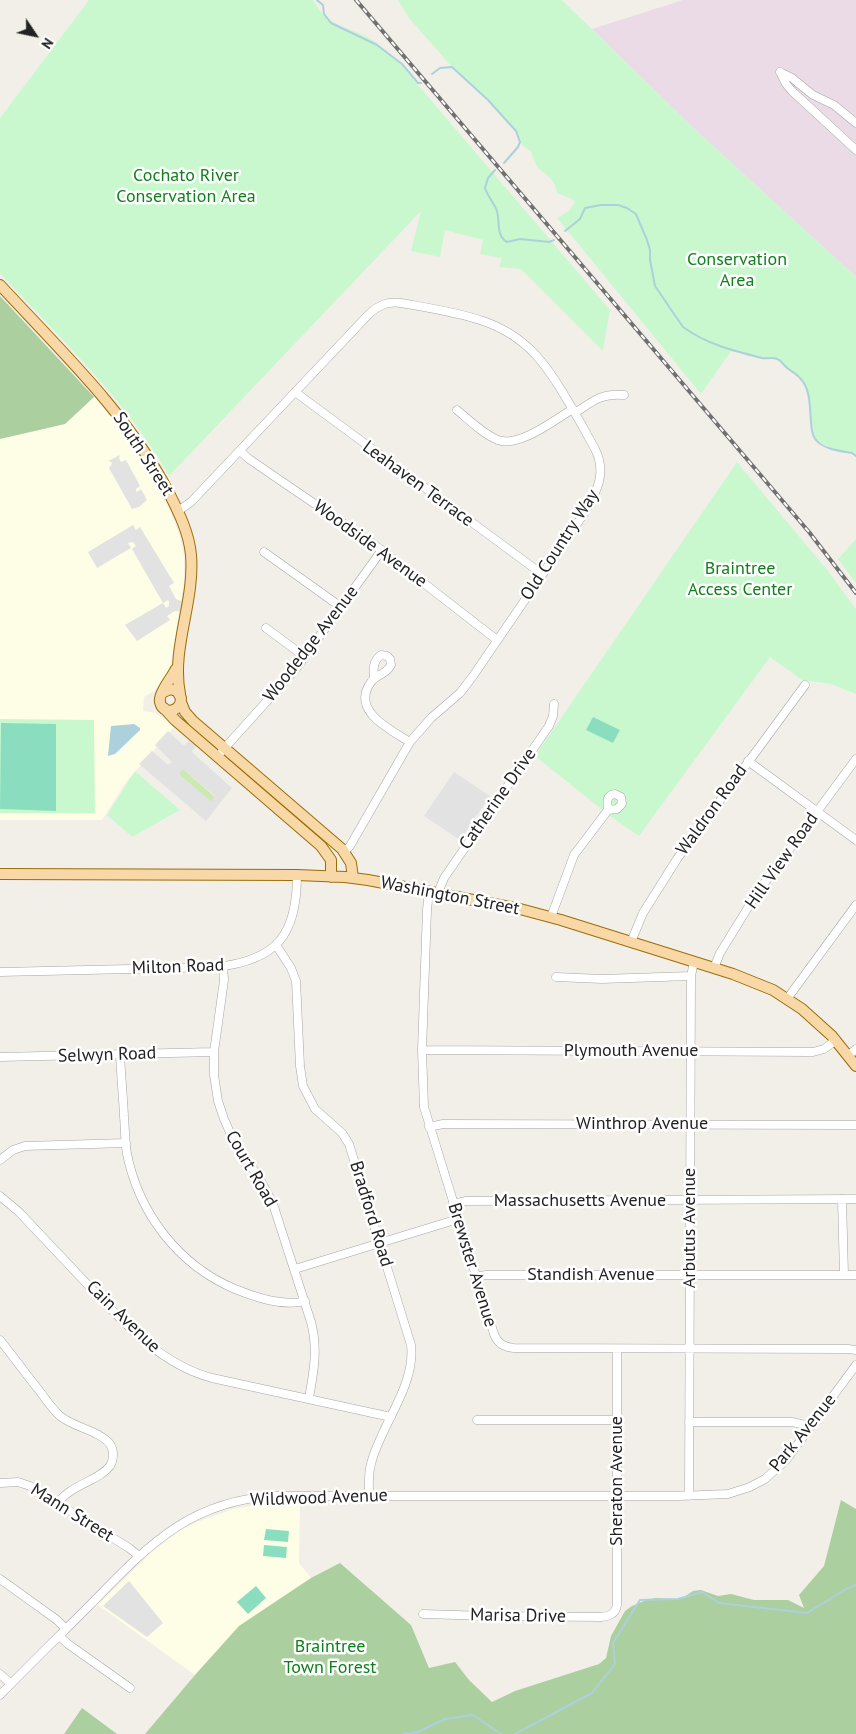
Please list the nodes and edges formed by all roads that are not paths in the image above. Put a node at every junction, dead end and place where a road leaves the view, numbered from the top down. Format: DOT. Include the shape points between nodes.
graph roads {
  1 [pos="856,123"];
  2 [pos="856,150"];
  3 [pos="0,285"];
  4 [pos="295,392"];
  5 [pos="624,395"];
  6 [pos="457,410"];
  7 [pos="574,411"];
  8 [pos="240,451"];
  9 [pos="178,511"];
  10 [pos="382,550"];
  11 [pos="264,552"];
  12 [pos="542,574"];
  13 [pos="341,607"];
  14 [pos="266,628"];
  15 [pos="498,640"];
  16 [pos="305,657"];
  17 [pos="178,663"];
  18 [pos="374,678"];
  19 [pos="805,685"];
  20 [pos="162,693"];
  21 [pos="180,698"];
  22 [pos="554,704"];
  23 [pos="164,708"];
  24 [pos="410,742"];
  25 [pos="224,748"];
  26 [pos="217,757"];
  27 [pos="856,759"];
  28 [pos="748,761"];
  29 [pos="608,810"];
  30 [pos="817,812"];
  31 [pos="856,840"];
  32 [pos="344,852"];
  33 [pos="0,874"];
  34 [pos="296,875"];
  35 [pos="331,877"];
  36 [pos="353,878"];
  37 [pos="434,892"];
  38 [pos="856,905"];
  39 [pos="550,917"];
  40 [pos="631,942"];
  41 [pos="276,945"];
  42 [pos="694,962"];
  43 [pos="223,966"];
  44 [pos="714,968"];
  45 [pos="0,972"];
  46 [pos="691,976"];
  47 [pos="556,977"];
  48 [pos="787,999"];
  49 [pos="836,1040"];
  50 [pos="422,1050"];
  51 [pos="690,1051"];
  52 [pos="214,1052"];
  53 [pos="852,1052"];
  54 [pos="120,1055"];
  55 [pos="0,1057"];
  56 [pos="856,1066"];
  57 [pos="690,1124"];
  58 [pos="856,1125"];
  59 [pos="429,1127"];
  60 [pos="126,1143"];
  61 [pos="0,1160"];
  62 [pos="0,1196"];
  63 [pos="842,1199"];
  64 [pos="856,1199"];
  65 [pos="690,1200"];
  66 [pos="453,1204"];
  67 [pos="458,1219"];
  68 [pos="379,1243"];
  69 [pos="295,1269"];
  70 [pos="844,1274"];
  71 [pos="690,1275"];
  72 [pos="856,1275"];
  73 [pos="476,1277"];
  74 [pos="305,1301"];
  75 [pos="0,1340"];
  76 [pos="617,1348"];
  77 [pos="689,1349"];
  78 [pos="856,1350"];
  79 [pos="856,1365"];
  80 [pos="309,1398"];
  81 [pos="391,1416"];
  82 [pos="477,1420"];
  83 [pos="617,1420"];
  84 [pos="689,1422"];
  85 [pos="809,1429"];
  86 [pos="0,1483"];
  87 [pos="369,1495"];
  88 [pos="712,1495"];
  89 [pos="617,1496"];
  90 [pos="689,1496"];
  91 [pos="57,1504"];
  92 [pos="139,1556"];
  93 [pos="0,1580"];
  94 [pos="614,1613"];
  95 [pos="423,1614"];
  96 [pos="66,1629"];
  97 [pos="59,1636"];
  98 [pos="0,1674"];
  99 [pos="11,1684"];
  100 [pos="130,1688"];
  101 [pos="0,1695"];
  1 -- 2 [label="street" via="834,105 780,72 792,91"];
  3 -- 9 [label="main road, South Street" via="123,421 159,474"];
  4 -- 7 [label="street, Old Country Way" via="373,310 397,302 479,320 515,336 542,360"];
  4 -- 8 [label="street, Old Country Way"];
  4 -- 12 [label="street, Leahaven Terrace"];
  5 -- 7 [label="street" via="603,396"];
  6 -- 7 [label="street" via="492,437 509,442"];
  7 -- 12 [label="street, Old Country Way" via="597,453 600,478 597,491 585,512"];
  8 -- 9 [label="street, Old Country Way"];
  8 -- 10 [label="street, Woodside Avenue"];
  9 -- 17 [label="main road, South Street" via="189,544 192,568"];
  10 -- 13 [label="street, Woodedge Avenue"];
  10 -- 15 [label="street, Woodside Avenue"];
  11 -- 13 [label="street"];
  12 -- 15 [label="street, Old Country Way"];
  13 -- 16 [label="street, Woodedge Avenue"];
  14 -- 16 [label="street"];
  15 -- 24 [label="street, Old Country Way" via="460,693"];
  16 -- 25 [label="street, Woodedge Avenue"];
  17 -- 20 [label="main road, South Street"];
  17 -- 21 [label="main road, South Street"];
  18 -- 24 [label="street" via="366,694 370,712 384,726"];
  19 -- 28 [label="street, Waldron Road"];
  20 -- 21 [label="main road" via="172,689"];
  20 -- 23 [label="main road" via="160,702"];
  21 -- 23 [label="main road" via="179,707 174,710"];
  21 -- 25 [label="main road, South Street" via="187,715"];
  22 -- 37 [label="street, Catherine Drive" via="549,726"];
  23 -- 26 [label="main road"];
  24 -- 32 [label="street, Old Country Way"];
  25 -- 26 [label="street, Woodedge Avenue"];
  25 -- 32 [label="main road, South Street"];
  26 -- 35 [label="main road" via="324,849 331,860"];
  27 -- 30 [label="street, Hill View Road"];
  28 -- 30 [label="street"];
  28 -- 40 [label="street, Waldron Road" via="662,880"];
  29 -- 39 [label="street" via="574,854"];
  30 -- 31 [label="street"];
  30 -- 44 [label="street, Hill View Road" via="753,899"];
  32 -- 36 [label="main road, South Street" via="351,863"];
  33 -- 34 [label="main road, Washington Street"];
  34 -- 35 [label="main road, Washington Street"];
  34 -- 41 [label="street, Milton Road" via="292,917 286,933"];
  35 -- 36 [label="main road, Washington Street"];
  36 -- 37 [label="main road, Washington Street"];
  37 -- 39 [label="main road, Washington Street"];
  37 -- 50 [label="street, Brewster Avenue" via="427,910"];
  38 -- 48 [label="street"];
  39 -- 40 [label="main road, Washington Street"];
  40 -- 42 [label="main road, Washington Street"];
  41 -- 43 [label="street, Milton Road" via="249,960"];
  41 -- 68 [label="street, Bradford Road" via="296,981 303,1086 315,1108 349,1144"];
  42 -- 44 [label="main road, Washington Street"];
  42 -- 46 [label="street, Arbutus Avenue"];
  43 -- 45 [label="street, Milton Road"];
  43 -- 52 [label="street, Court Road"];
  44 -- 48 [label="main road, Washington Street" via="758,983"];
  46 -- 47 [label="street"];
  46 -- 51 [label="street, Arbutus Avenue"];
  48 -- 49 [label="main road, Washington Street"];
  49 -- 51 [label="street, Plymouth Avenue" via="813,1052"];
  49 -- 53 [label="main road, Washington Street"];
  50 -- 51 [label="street, Plymouth Avenue"];
  50 -- 59 [label="street, Brewster Avenue" via="423,1100"];
  51 -- 57 [label="street, Arbutus Avenue"];
  52 -- 54 [label="street, Selwyn Road"];
  52 -- 69 [label="street, Court Road" via="216,1088 224,1119 271,1199"];
  53 -- 56 [label="main road, Washington Street"];
  54 -- 55 [label="street, Selwyn Road"];
  54 -- 60 [label="street"];
  57 -- 58 [label="street, Winthrop Avenue"];
  57 -- 59 [label="street, Winthrop Avenue" via="443,1124"];
  57 -- 65 [label="street, Arbutus Avenue"];
  59 -- 66 [label="street, Brewster Avenue"];
  60 -- 61 [label="street" via="25,1146 12,1150"];
  60 -- 74 [label="street" via="132,1174 146,1209 186,1259 212,1278 244,1292 285,1302"];
  62 -- 80 [label="street, Cain Avenue" via="117,1316 166,1358 202,1375"];
  63 -- 64 [label="street, Massachusetts Avenue"];
  63 -- 65 [label="street, Massachusetts Avenue"];
  63 -- 70 [label="street"];
  65 -- 66 [label="street, Massachusetts Avenue" via="466,1201"];
  65 -- 71 [label="street, Arbutus Avenue"];
  66 -- 67 [label="street, Brewster Avenue"];
  67 -- 68 [label="street"];
  67 -- 73 [label="street, Brewster Avenue"];
  68 -- 69 [label="street"];
  68 -- 81 [label="street, Bradford Road" via="412,1351 408,1374"];
  69 -- 74 [label="street, Court Road"];
  70 -- 71 [label="street, Standish Avenue"];
  70 -- 72 [label="street, Standish Avenue"];
  71 -- 73 [label="street, Standish Avenue"];
  71 -- 77 [label="street, Arbutus Avenue"];
  73 -- 76 [label="street, Brewster Avenue" via="494,1334 503,1346"];
  74 -- 80 [label="street, Court Road" via="316,1345"];
  75 -- 91 [label="street" via="56,1412 71,1423 104,1438 112,1449 112,1462 106,1470 63,1496"];
  76 -- 77 [label="street, Brewster Avenue"];
  76 -- 83 [label="street, Sheraton Avenue"];
  77 -- 78 [label="street, Brewster Avenue"];
  77 -- 84 [label="street, Arbutus Avenue"];
  79 -- 85 [label="street, Park Avenue"];
  80 -- 81 [label="street, Cain Avenue"];
  81 -- 87 [label="street, Bradford Road" via="371,1464"];
  82 -- 83 [label="street"];
  83 -- 89 [label="street, Sheraton Avenue"];
  84 -- 85 [label="street" via="795,1422"];
  84 -- 90 [label="street, Arbutus Avenue"];
  85 -- 88 [label="street, Park Avenue" via="782,1464 765,1479 739,1491"];
  86 -- 91 [label="street, Mann Street" via="26,1484"];
  87 -- 89 [label="street, Wildwood Avenue"];
  87 -- 92 [label="street, Wildwood Avenue" via="270,1496 229,1503 184,1522"];
  88 -- 90 [label="street, Wildwood Avenue"];
  89 -- 90 [label="street, Wildwood Avenue"];
  89 -- 94 [label="street, Sheraton Avenue" via="617,1605"];
  91 -- 92 [label="street, Mann Street"];
  92 -- 96 [label="street, Wildwood Avenue"];
  93 -- 96 [label="street"];
  94 -- 95 [label="street, Marisa Drive" via="601,1617"];
  96 -- 97 [label="street, Wildwood Avenue"];
  97 -- 99 [label="street, Wildwood Avenue"];
  97 -- 100 [label="street"];
  98 -- 99 [label="street"];
  99 -- 101 [label="street, Wildwood Avenue"];
}
